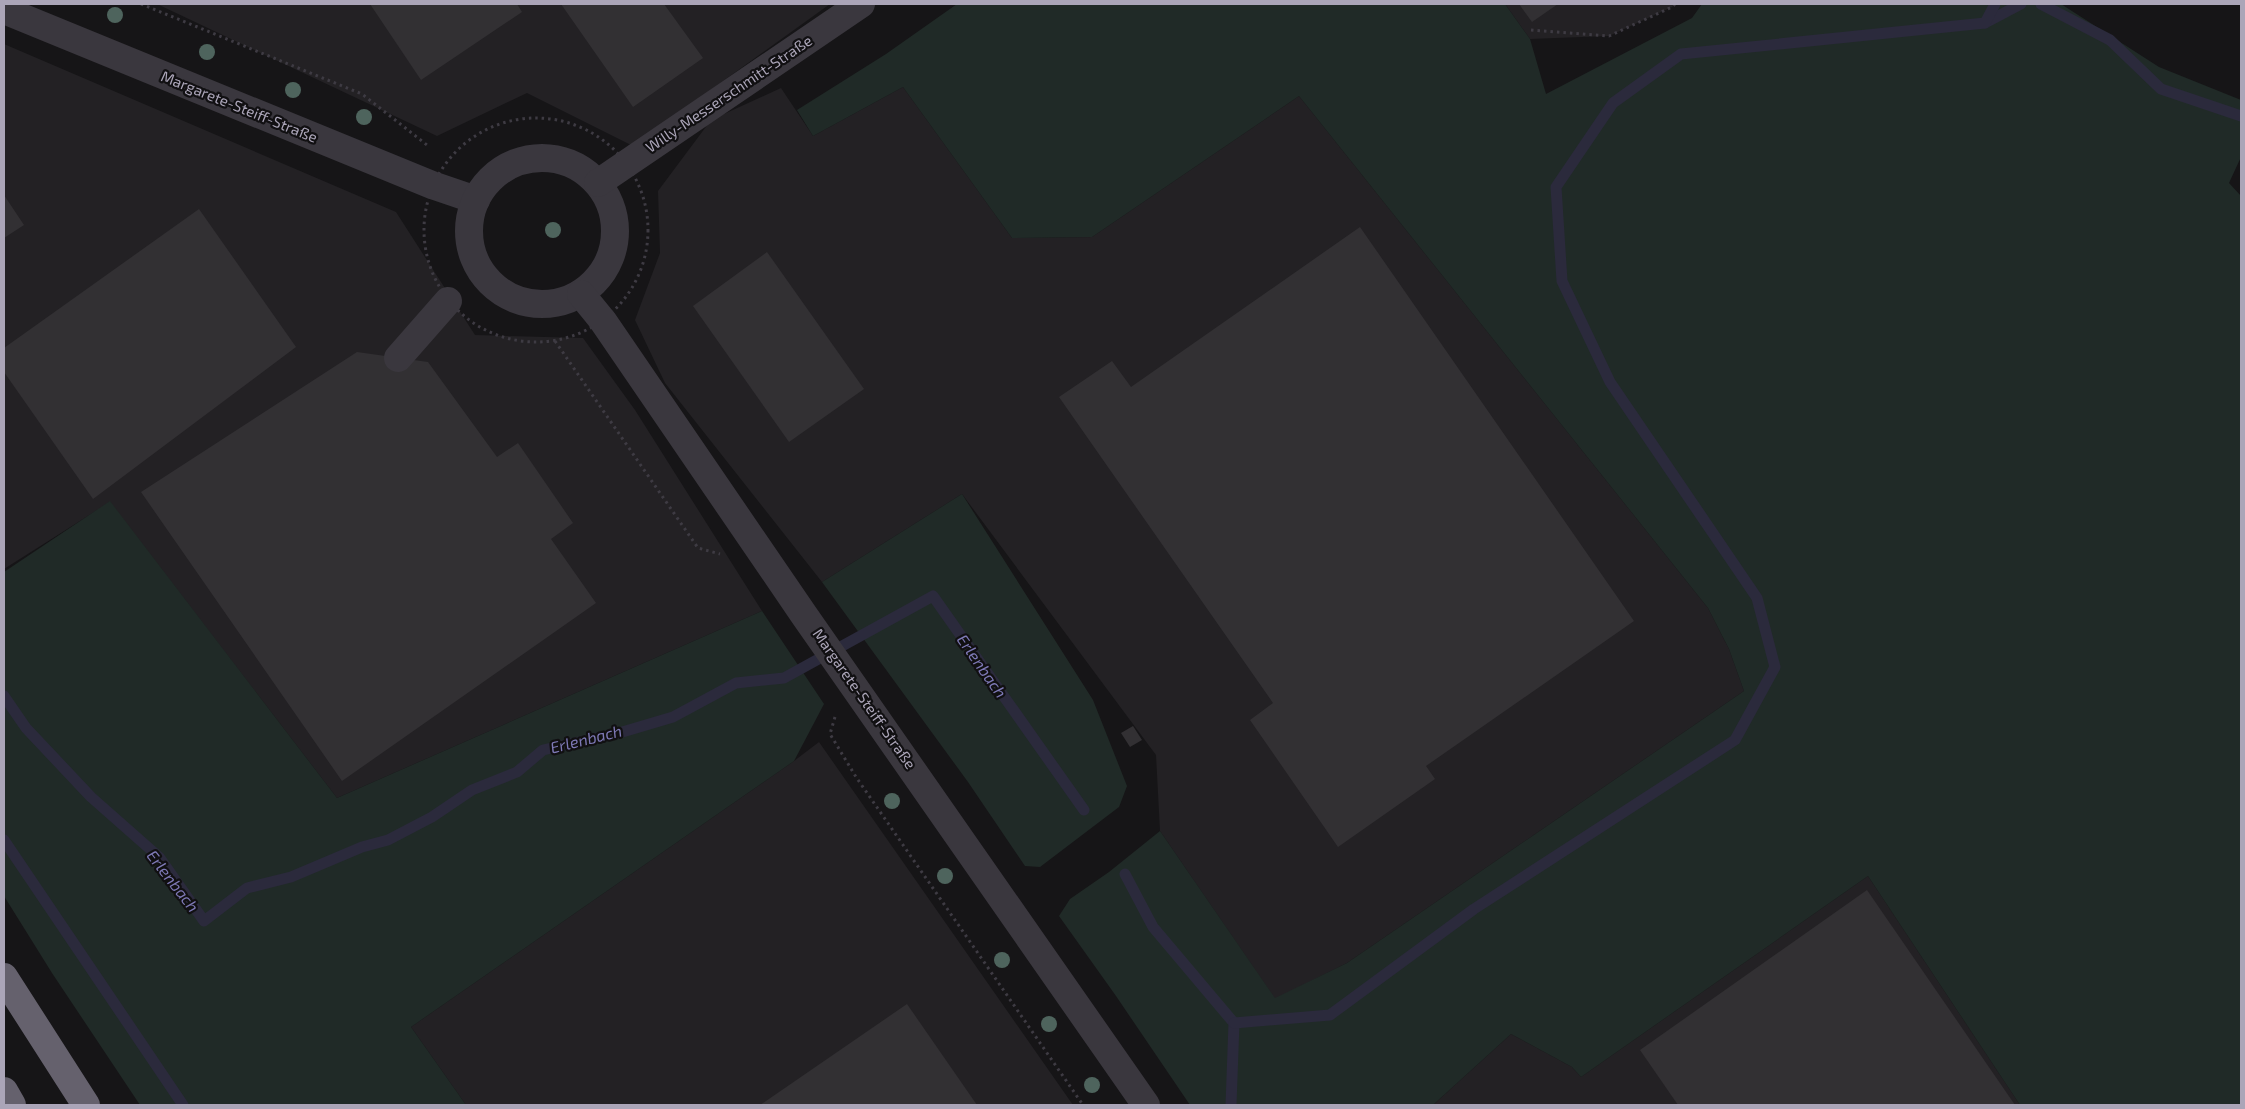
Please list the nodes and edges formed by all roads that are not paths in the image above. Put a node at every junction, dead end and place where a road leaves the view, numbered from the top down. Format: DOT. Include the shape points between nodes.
graph roads {
  1 [pos="860,4"];
  2 [pos="4,10"];
  3 [pos="598,183"];
  4 [pos="476,200"];
  5 [pos="581,294"];
  6 [pos="448,301"];
  7 [pos="398,358"];
  8 [pos="4,977"];
  9 [pos="4,1091"];
  10 [pos="12,1105"];
  11 [pos="86,1105"];
  12 [pos="1146,1105"];
  1 -- 3 [label="street, Willy-Messerschmitt-Straße"];
  2 -- 4 [label="street, Margarete-Steiff-Straße" via="432,186"];
  3 -- 4 [label="street" via="575,165 550,158 518,162 498,173"];
  3 -- 5 [label="street" via="612,207 615,239 608,264 593,285"];
  4 -- 5 [label="street" via="469,225 472,254 487,280 505,295 536,305 563,302"];
  5 -- 12 [label="street, Margarete-Steiff-Straße" via="603,321"];
  6 -- 7 [label="street"];
  8 -- 11 [label="highway"];
  9 -- 10 [label="highway"];
}
